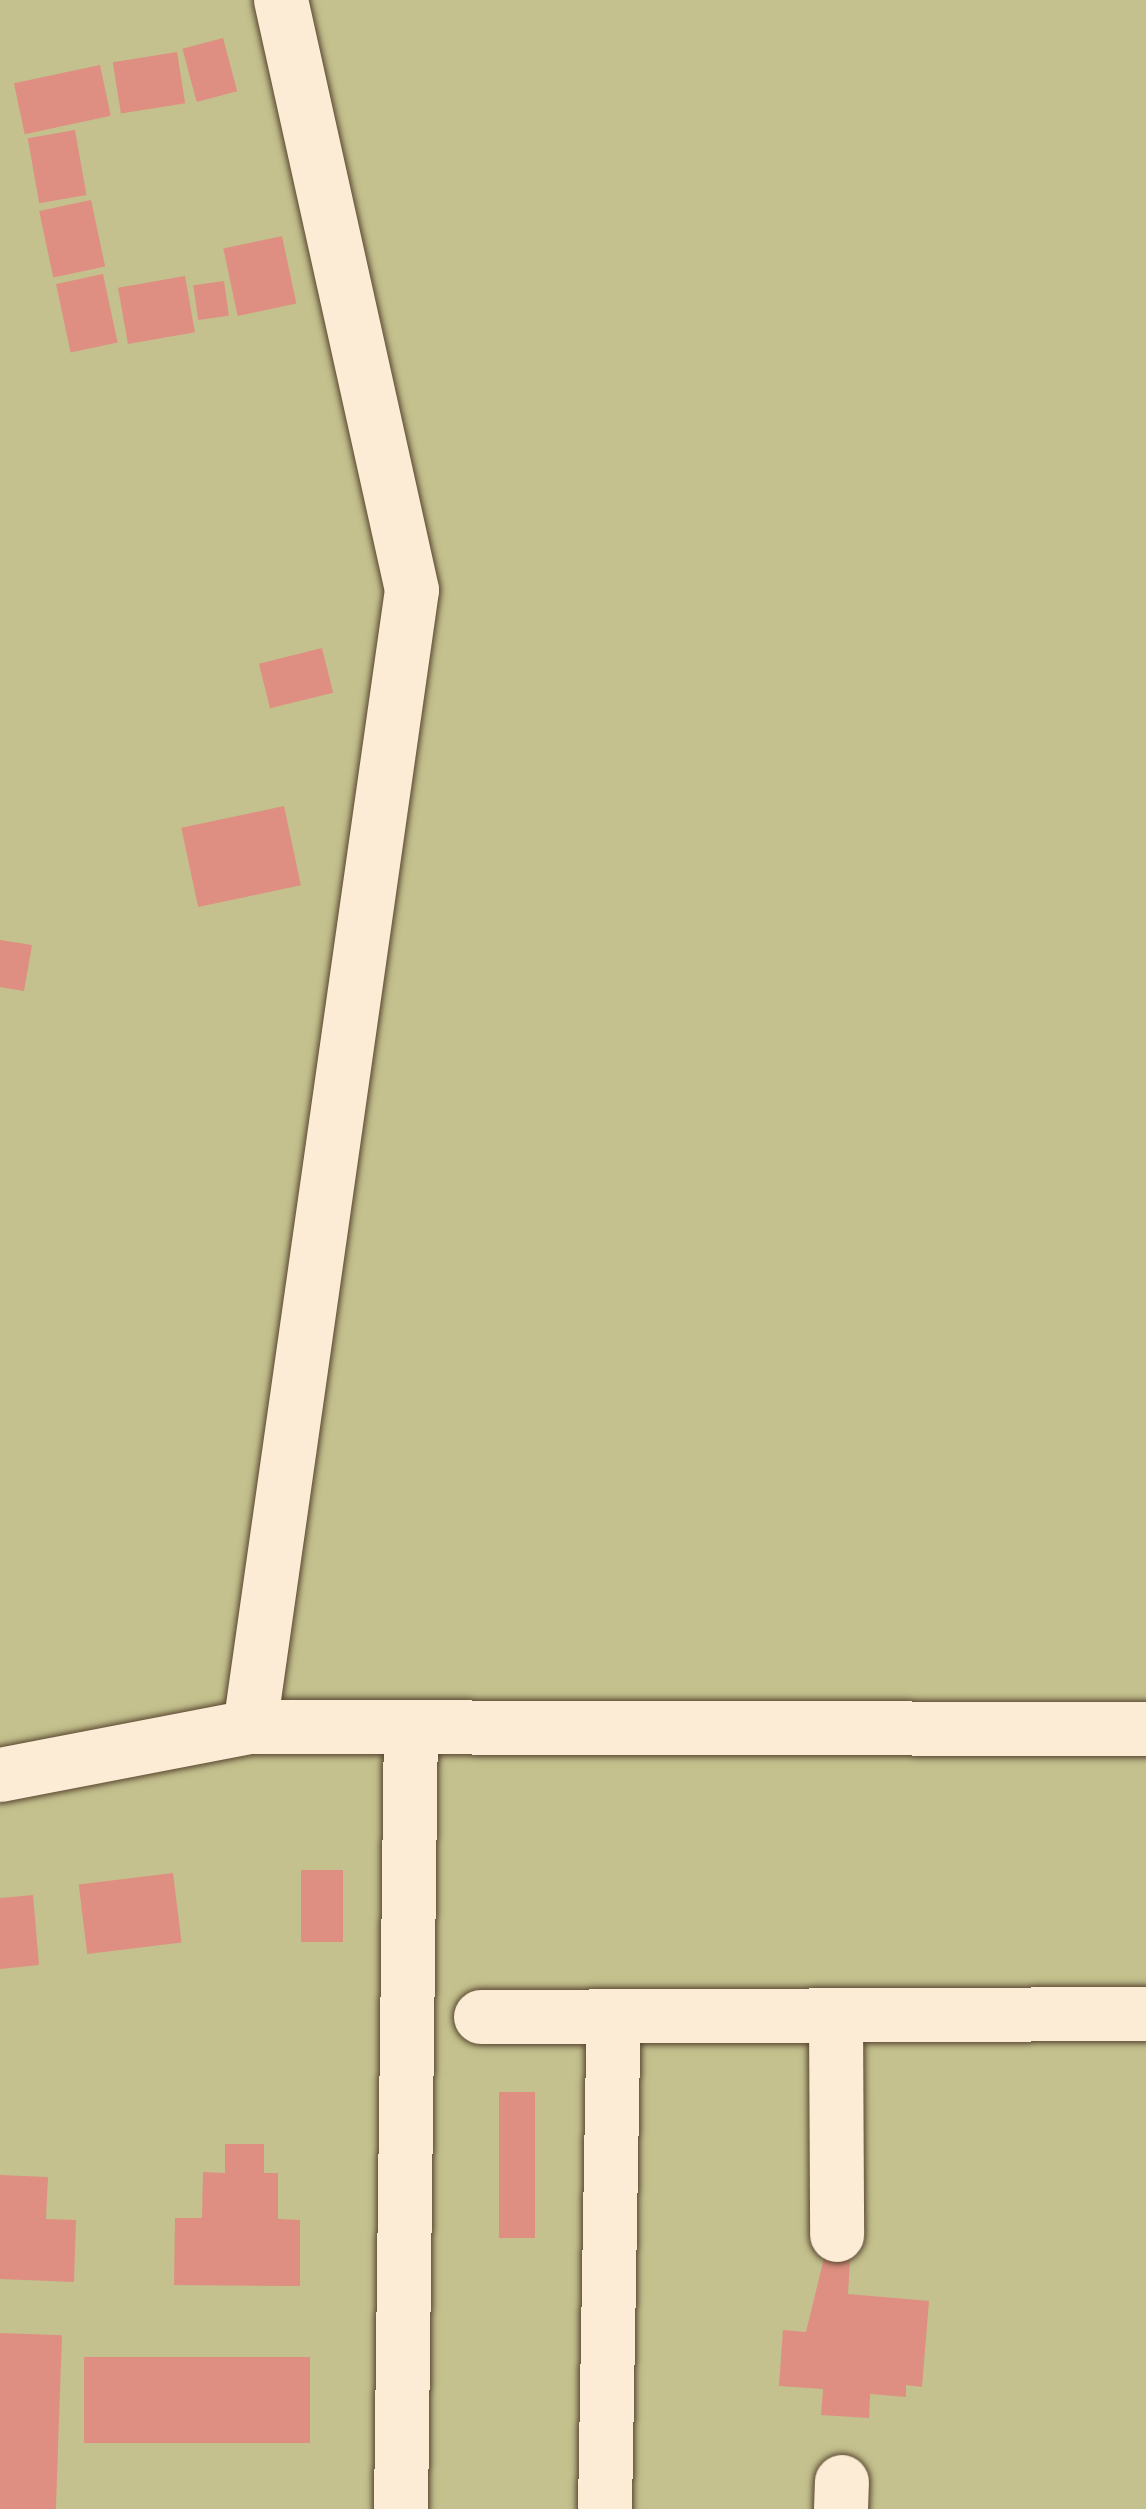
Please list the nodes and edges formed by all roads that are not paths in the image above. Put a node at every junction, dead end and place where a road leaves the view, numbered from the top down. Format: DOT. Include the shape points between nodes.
graph roads {
  1 [pos="281,0"];
  2 [pos="250,1727"];
  3 [pos="411,1728"];
  4 [pos="1146,1729"];
  5 [pos="0,1775"];
  6 [pos="1146,2014"];
  7 [pos="836,2015"];
  8 [pos="614,2016"];
  9 [pos="481,2017"];
  10 [pos="837,2235"];
  11 [pos="401,2509"];
  12 [pos="605,2509"];
  1 -- 2 [label="street" via="412,590"];
  2 -- 3 [label="street"];
  2 -- 5 [label="street"];
  3 -- 4 [label="street"];
  3 -- 11 [label="street"];
  6 -- 7 [label="street"];
  7 -- 8 [label="street"];
  7 -- 10 [label="street"];
  8 -- 9 [label="street"];
  8 -- 12 [label="street"];
}
